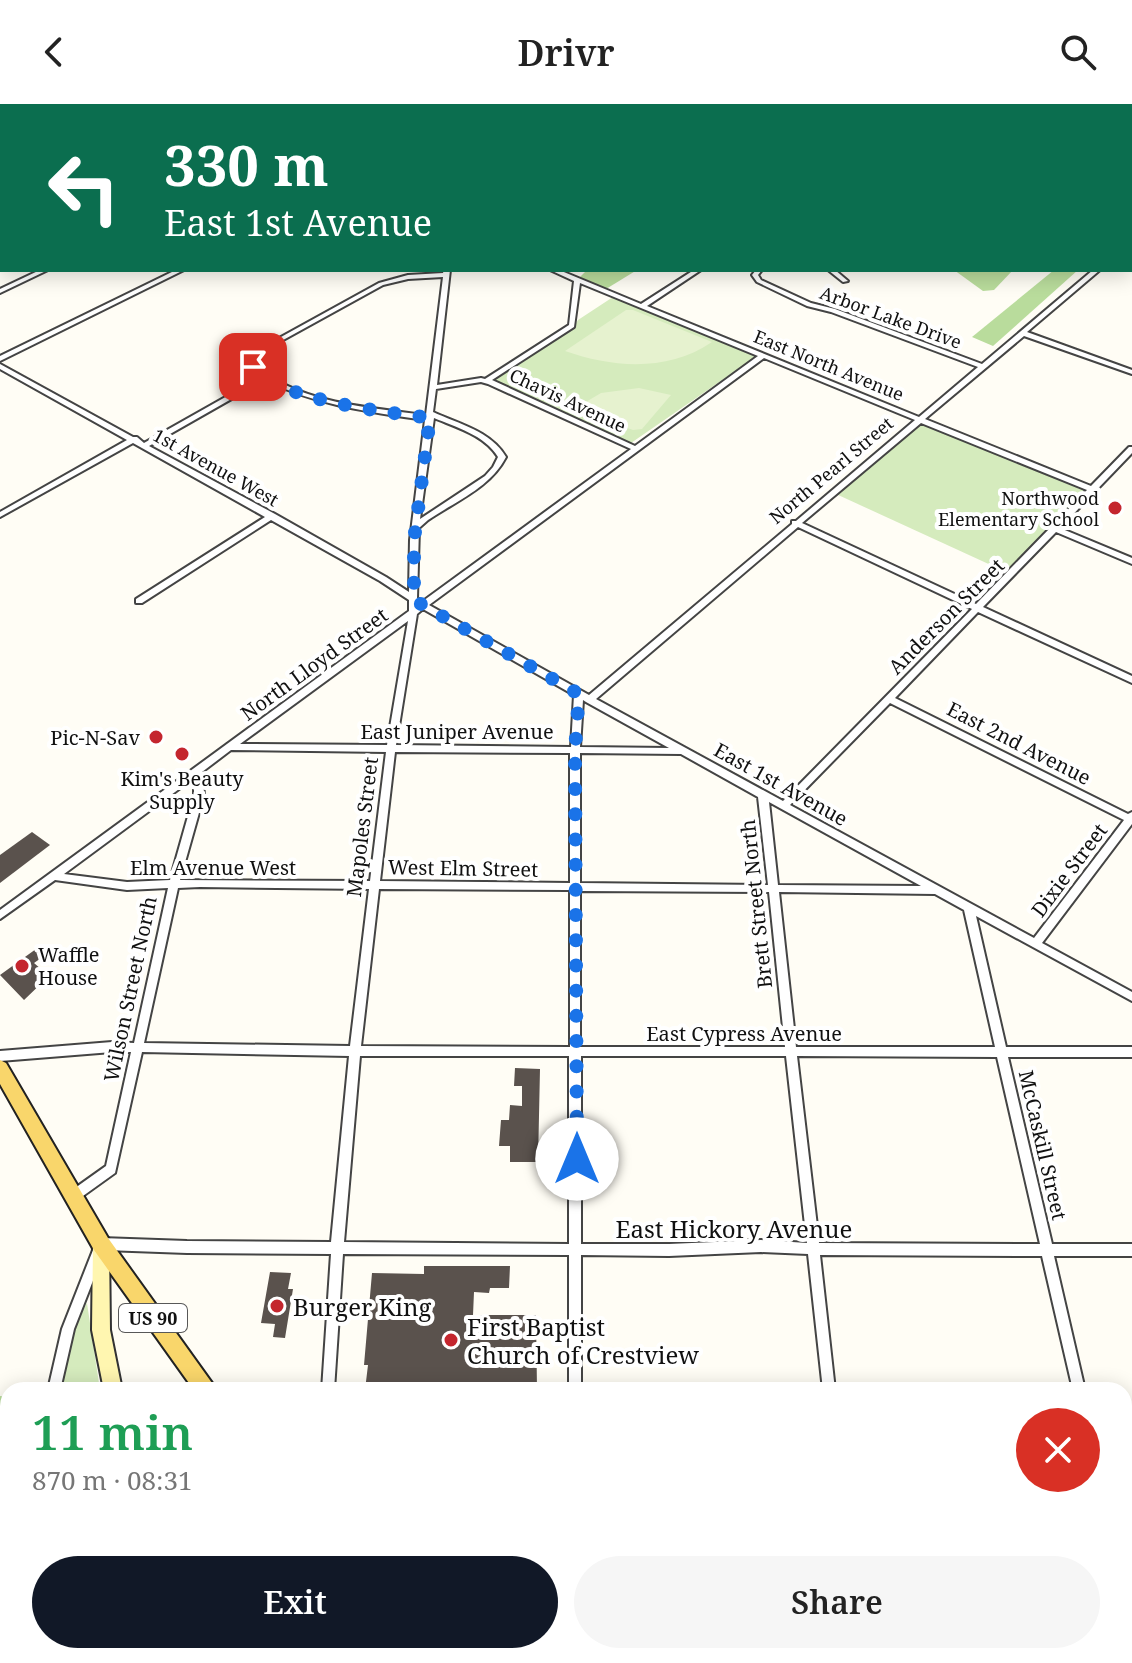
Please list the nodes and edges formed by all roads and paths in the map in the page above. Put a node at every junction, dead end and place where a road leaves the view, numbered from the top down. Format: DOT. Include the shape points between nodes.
graph roads {
  1 [pos="41,272"];
  2 [pos="177,272"];
  3 [pos="447,272"];
  4 [pos="558,272"];
  5 [pos="579,272"];
  6 [pos="695,272"];
  7 [pos="757,272"];
  8 [pos="834,272"];
  9 [pos="1095,272"];
  10 [pos="574,278"];
  11 [pos="845,281"];
  12 [pos="0,291"];
  13 [pos="642,306"];
  14 [pos="1023,333"];
  15 [pos="763,356"];
  16 [pos="0,359"];
  17 [pos="0,366"];
  18 [pos="983,367"];
  19 [pos="1132,372"];
  20 [pos="264,378"];
  21 [pos="486,381"];
  22 [pos="434,387"];
  23 [pos="430,416"];
  24 [pos="920,419"];
  25 [pos="134,439"];
  26 [pos="145,445"];
  27 [pos="636,449"];
  28 [pos="1132,449"];
  29 [pos="1093,490"];
  30 [pos="0,515"];
  31 [pos="272,516"];
  32 [pos="795,523"];
  33 [pos="416,527"];
  34 [pos="1055,529"];
  35 [pos="1132,561"];
  36 [pos="139,601"];
  37 [pos="419,603"];
  38 [pos="978,608"];
  39 [pos="413,614"];
  40 [pos="1132,680"];
  41 [pos="584,697"];
  42 [pos="890,699"];
  43 [pos="231,747"];
  44 [pos="391,748"];
  45 [pos="575,750"];
  46 [pos="683,751"];
  47 [pos="198,772"];
  48 [pos="763,795"];
  49 [pos="784,806"];
  50 [pos="1131,818"];
  51 [pos="52,876"];
  52 [pos="174,885"];
  53 [pos="375,885"];
  54 [pos="577,887"];
  55 [pos="772,888"];
  56 [pos="934,890"];
  57 [pos="969,909"];
  58 [pos="0,915"];
  59 [pos="1035,945"];
  60 [pos="1132,997"];
  61 [pos="138,1048"];
  62 [pos="355,1051"];
  63 [pos="576,1051"];
  64 [pos="1000,1051"];
  65 [pos="790,1052"];
  66 [pos="1132,1052"];
  67 [pos="0,1056"];
  68 [pos="0,1068"];
  69 [pos="72,1197"];
  70 [pos="101,1244"];
  71 [pos="813,1247"];
  72 [pos="337,1248"];
  73 [pos="576,1250"];
  74 [pos="1132,1250"];
  75 [pos="1047,1251"];
  76 [pos="56,1382"];
  77 [pos="111,1382"];
  78 [pos="201,1382"];
  79 [pos="329,1382"];
  80 [pos="575,1382"];
  81 [pos="828,1382"];
  82 [pos="1077,1382"];
  1 -- 12 [label="street"];
  2 -- 16 [label="street"];
  3 -- 20 [label="street" via="381,284 280,339 254,360 253,367"];
  3 -- 22 [label="street, Mapoles Street"];
  4 -- 10 [label="street, East North Avenue"];
  5 -- 10 [label="street"];
  6 -- 13 [label="street"];
  7 -- 18 [label="street, Arbor Lake Drive" via="759,281 809,305"];
  8 -- 11 [label="street, Arbor Lake Drive"];
  9 -- 14 [label="street, North Pearl Street"];
  10 -- 13 [label="street, East North Avenue"];
  10 -- 21 [label="street" via="572,326"];
  13 -- 15 [label="street, East North Avenue"];
  14 -- 18 [label="street, North Pearl Street"];
  14 -- 19 [label="street"];
  15 -- 24 [label="street, East North Avenue"];
  15 -- 27 [label="street"];
  17 -- 25 [label="street, 1st Avenue West"];
  18 -- 24 [label="street, North Pearl Street"];
  20 -- 23 [label="street" via="330,401"];
  20 -- 26 [label="street"];
  21 -- 22 [label="street"];
  21 -- 27 [label="street, Chavis Avenue"];
  22 -- 23 [label="street, Mapoles Street"];
  23 -- 33 [label="street, Mapoles Street"];
  23 -- 33 [label="street" via="488,442 502,457 491,475"];
  24 -- 29 [label="street, East North Avenue"];
  24 -- 32 [label="street, North Pearl Street"];
  25 -- 26 [label="street, 1st Avenue West"];
  25 -- 30 [label="street"];
  26 -- 31 [label="street, 1st Avenue West"];
  27 -- 37 [label="street"];
  28 -- 29 [label="street, Anderson Street"];
  29 -- 34 [label="street, Anderson Street"];
  31 -- 36 [label="street"];
  31 -- 37 [label="street, 1st Avenue West"];
  32 -- 38 [label="street"];
  32 -- 41 [label="street, North Pearl Street"];
  33 -- 37 [label="street, Mapoles Street"];
  34 -- 35 [label="street"];
  34 -- 38 [label="street, Anderson Street"];
  37 -- 39 [label="street, Mapoles Street"];
  37 -- 41 [label="street, East 1st Avenue"];
  38 -- 40 [label="street"];
  38 -- 42 [label="street, Anderson Street"];
  39 -- 43 [label="street, North Lloyd Street"];
  39 -- 44 [label="street, Mapoles Street"];
  41 -- 45 [label="street"];
  41 -- 46 [label="street, East 1st Avenue"];
  42 -- 49 [label="street, Anderson Street"];
  42 -- 50 [label="street, East 2nd Avenue"];
  43 -- 44 [label="street, East Juniper Avenue"];
  43 -- 47 [label="street, North Lloyd Street"];
  44 -- 45 [label="street, East Juniper Avenue"];
  44 -- 53 [label="street, Mapoles Street"];
  45 -- 46 [label="street, East Juniper Avenue"];
  45 -- 54 [label="street"];
  46 -- 48 [label="street, East 1st Avenue"];
  47 -- 51 [label="street, North Lloyd Street"];
  47 -- 52 [label="street, Wilson Street North" via="199,795"];
  48 -- 49 [label="street, East 1st Avenue"];
  48 -- 55 [label="street, Brett Street North"];
  49 -- 56 [label="street, East 1st Avenue"];
  50 -- 59 [label="street, Dixie Street"];
  51 -- 52 [label="street, Elm Avenue West" via="127,886"];
  51 -- 58 [label="street, North Lloyd Street"];
  52 -- 53 [label="street, Elm Avenue West"];
  52 -- 61 [label="street, Wilson Street North"];
  53 -- 54 [label="street, West Elm Street"];
  53 -- 62 [label="street, Mapoles Street"];
  54 -- 55 [label="street, West Elm Street"];
  54 -- 63 [label="street"];
  55 -- 56 [label="street, West Elm Street"];
  55 -- 65 [label="street, Brett Street North"];
  56 -- 57 [label="street, East 1st Avenue"];
  57 -- 59 [label="street, East 1st Avenue"];
  57 -- 64 [label="street, McCaskill Street"];
  59 -- 60 [label="street, East 1st Avenue"];
  61 -- 62 [label="street, East Cypress Avenue"];
  61 -- 67 [label="street, East Cypress Avenue"];
  61 -- 69 [label="street, Wilson Street North" via="111,1169"];
  62 -- 63 [label="street, East Cypress Avenue"];
  62 -- 72 [label="street, Mapoles Street"];
  63 -- 65 [label="street, East Cypress Avenue"];
  63 -- 73 [label="street"];
  64 -- 65 [label="street, East Cypress Avenue"];
  64 -- 66 [label="street, East Cypress Avenue"];
  64 -- 75 [label="street, McCaskill Street"];
  65 -- 71 [label="street, Brett Street North"];
  68 -- 69 [label="main road, US 90"];
  69 -- 70 [label="main road, US 90"];
  70 -- 72 [label="street, East Hickory Avenue"];
  70 -- 76 [label="street" via="68,1329"];
  70 -- 77 [label="street" via="101,1330"];
  70 -- 78 [label="main road, US 90"];
  71 -- 73 [label="street, East Hickory Avenue"];
  71 -- 75 [label="street, East Hickory Avenue"];
  71 -- 81 [label="street, Brett Street North"];
  72 -- 73 [label="street, East Hickory Avenue"];
  72 -- 79 [label="street, Mapoles Street"];
  73 -- 80 [label="street"];
  74 -- 75 [label="street, East Hickory Avenue"];
  75 -- 82 [label="street, McCaskill Street"];
}
